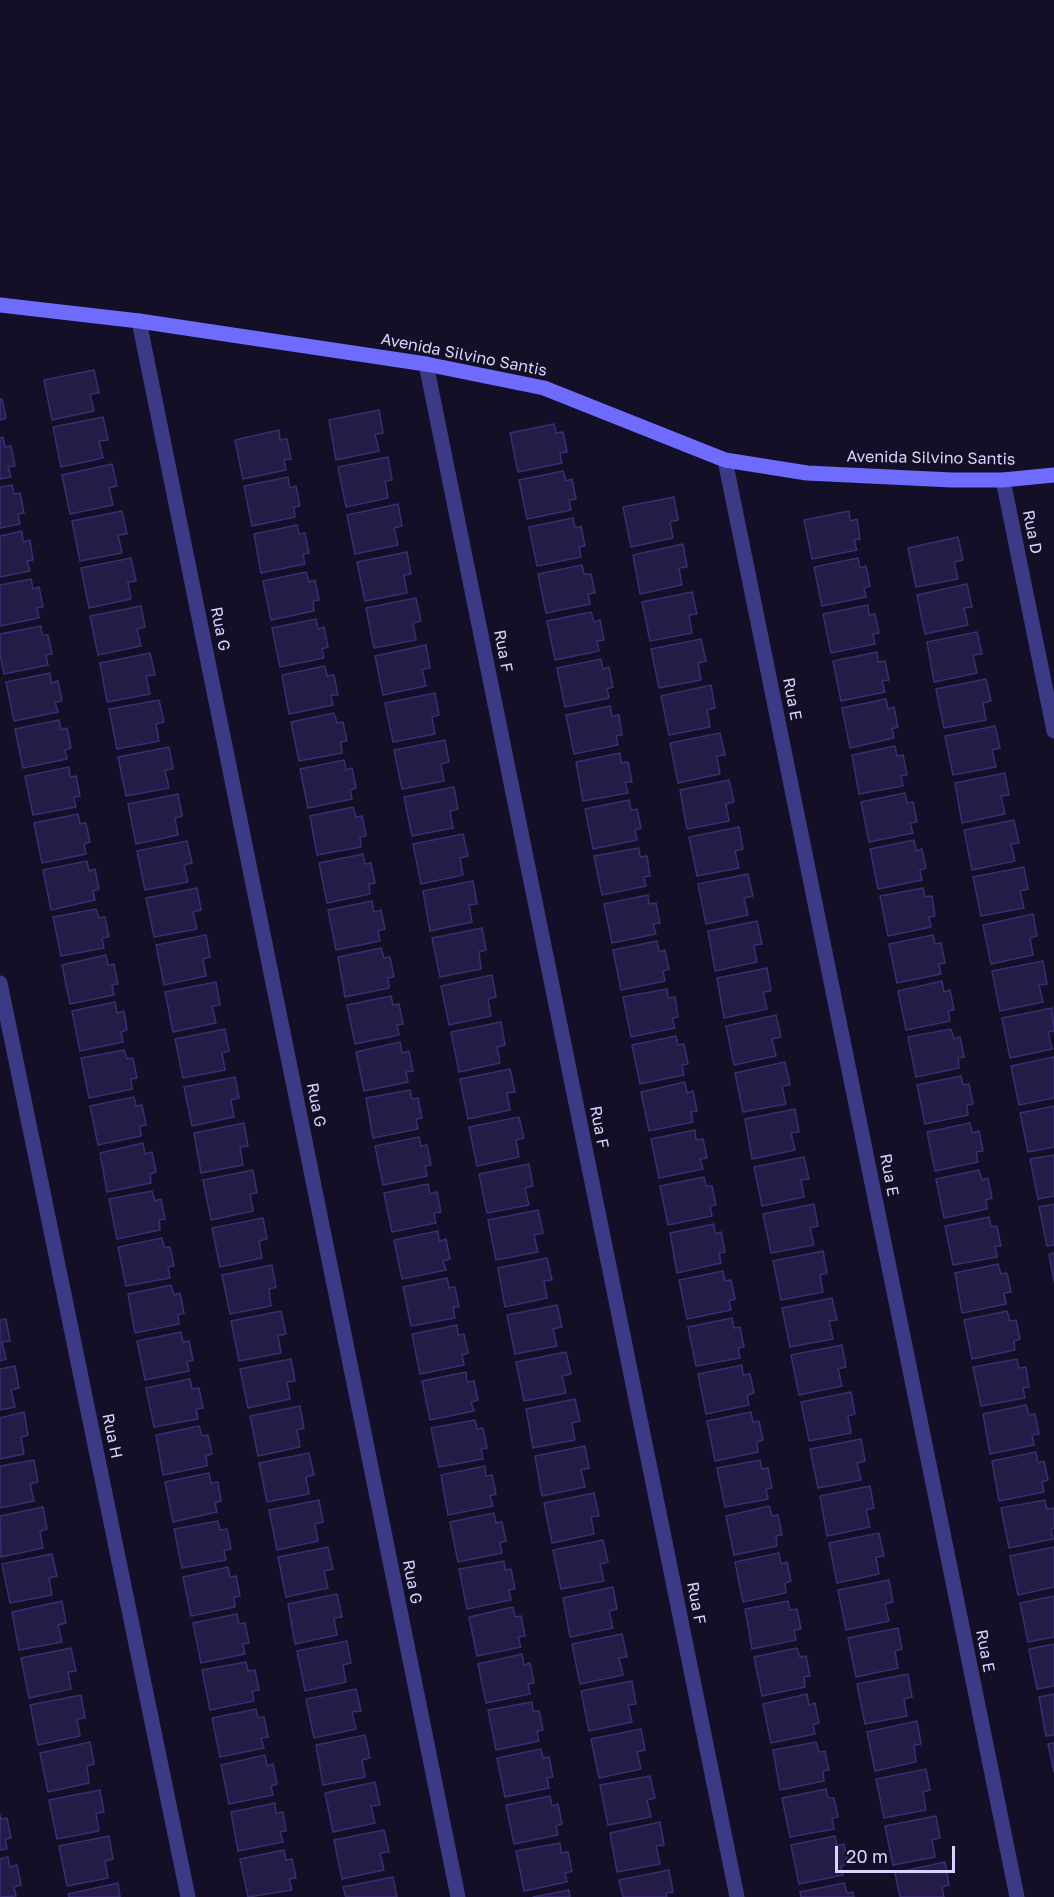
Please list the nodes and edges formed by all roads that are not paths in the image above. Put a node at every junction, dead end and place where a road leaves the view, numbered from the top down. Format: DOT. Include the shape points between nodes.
graph roads {
  1 [pos="0,305"];
  2 [pos="139,321"];
  3 [pos="426,364"];
  4 [pos="725,460"];
  5 [pos="1054,475"];
  6 [pos="1003,480"];
  7 [pos="1054,731"];
  8 [pos="0,983"];
  9 [pos="188,1897"];
  10 [pos="458,1897"];
  11 [pos="737,1897"];
  12 [pos="1017,1897"];
  1 -- 2 [label="main road, Avenida Silvino Santis"];
  2 -- 3 [label="main road, Avenida Silvino Santis"];
  2 -- 10 [label="street, Rua G"];
  3 -- 4 [label="main road, Avenida Silvino Santis" via="544,388"];
  3 -- 11 [label="street, Rua F"];
  4 -- 6 [label="main road, Avenida Silvino Santis" via="807,473"];
  4 -- 12 [label="street, Rua E"];
  5 -- 6 [label="main road, Avenida Silvino Santis"];
  6 -- 7 [label="street, Rua D"];
  8 -- 9 [label="street, Rua H"];
}
